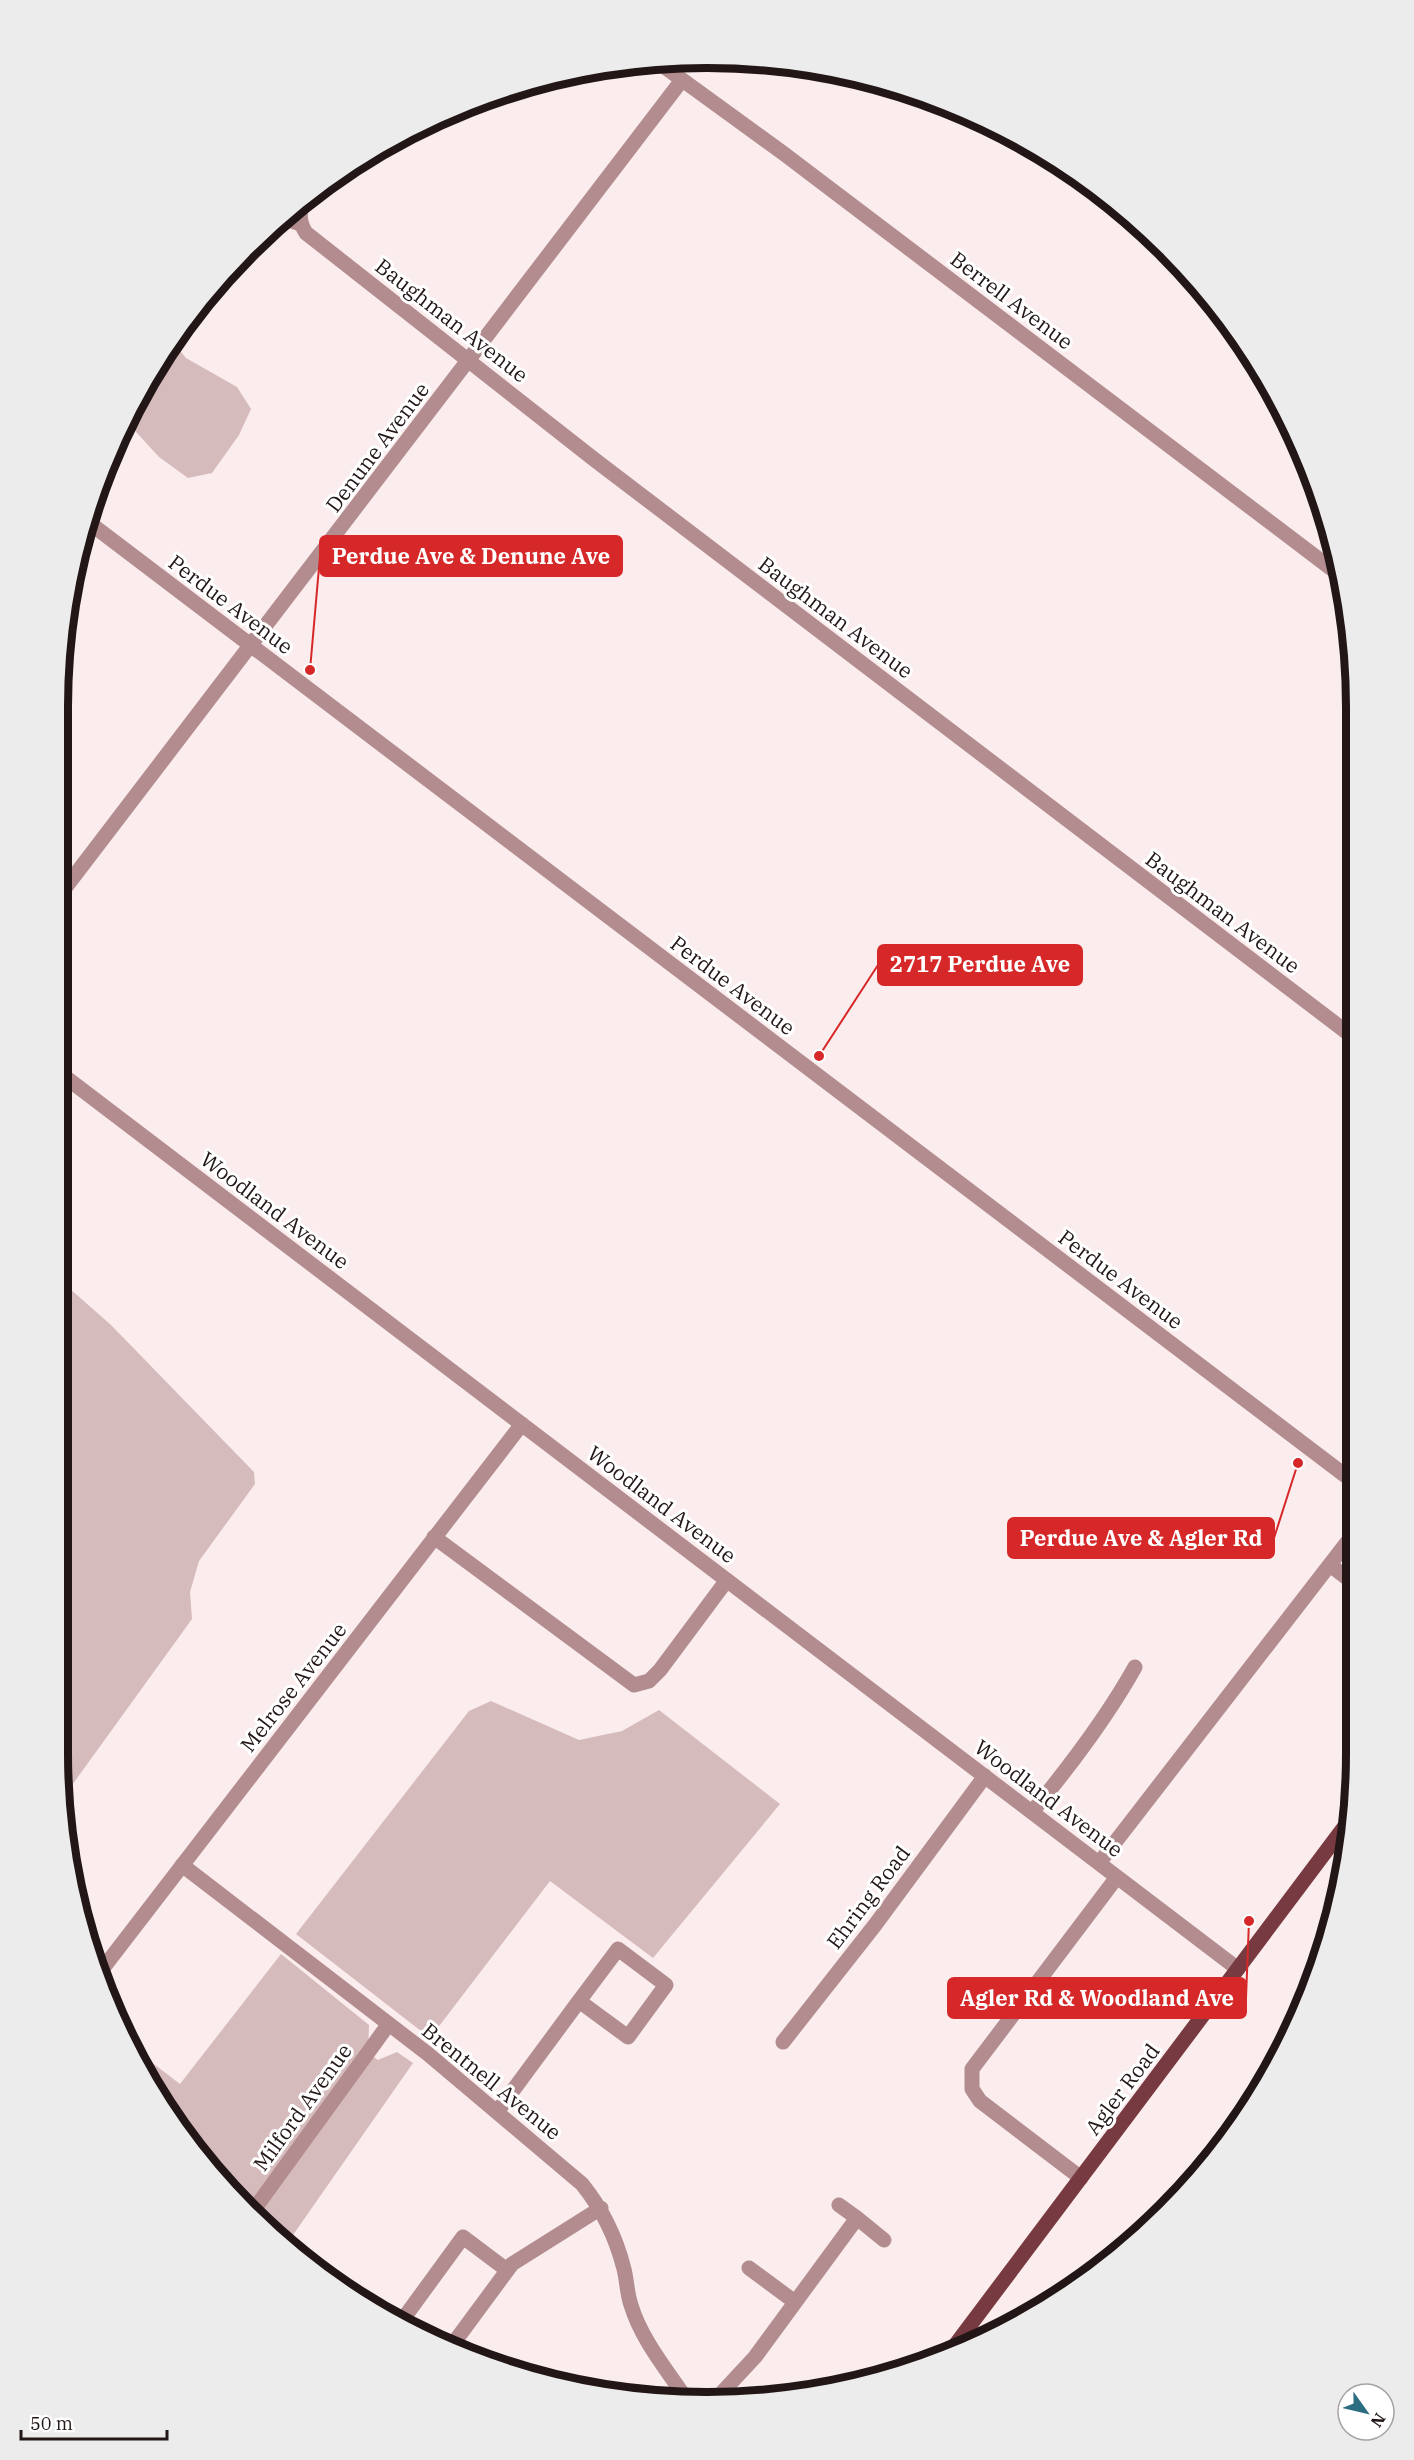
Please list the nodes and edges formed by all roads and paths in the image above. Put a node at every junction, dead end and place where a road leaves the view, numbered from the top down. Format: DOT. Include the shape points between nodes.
graph roads {
  1 [pos="667,69"];
  2 [pos="682,80"];
  3 [pos="301,214"];
  4 [pos="291,221"];
  5 [pos="300,224"];
  6 [pos="470,360"];
  7 [pos="94,526"];
  8 [pos="1331,568"];
  9 [pos="251,646"];
  10 [pos="68,884"];
  11 [pos="1346,1032"];
  12 [pos="68,1079"];
  13 [pos="522,1424"];
  14 [pos="1346,1477"];
  15 [pos="434,1538"];
  16 [pos="1346,1544"];
  17 [pos="1330,1564"];
  18 [pos="1346,1577"];
  19 [pos="727,1580"];
  20 [pos="1135,1667"];
  21 [pos="985,1776"];
  22 [pos="1032,1812"];
  23 [pos="1341,1832"];
  24 [pos="1100,1863"];
  25 [pos="182,1865"];
  26 [pos="1117,1876"];
  27 [pos="104,1967"];
  28 [pos="1238,1969"];
  29 [pos="579,2001"];
  30 [pos="388,2025"];
  31 [pos="783,2042"];
  32 [pos="497,2112"];
  33 [pos="1081,2178"];
  34 [pos="839,2205"];
  35 [pos="256,2206"];
  36 [pos="601,2208"];
  37 [pos="857,2218"];
  38 [pos="885,2240"];
  39 [pos="749,2268"];
  40 [pos="507,2270"];
  41 [pos="795,2302"];
  42 [pos="404,2316"];
  43 [pos="455,2341"];
  44 [pos="959,2341"];
  45 [pos="681,2391"];
  46 [pos="725,2392"];
  1 -- 2 [label="street, Berrell Avenue"];
  2 -- 6 [label="street, Denune Avenue"];
  2 -- 8 [label="street, Berrell Avenue"];
  3 -- 5 [label="street"];
  4 -- 5 [label="street, Baughman Avenue"];
  5 -- 6 [label="street, Baughman Avenue" via="306,233"];
  6 -- 9 [label="street, Denune Avenue"];
  6 -- 11 [label="street, Baughman Avenue" via="595,460"];
  7 -- 9 [label="street, Perdue Avenue"];
  9 -- 10 [label="street, Denune Avenue"];
  9 -- 14 [label="street, Perdue Avenue"];
  12 -- 13 [label="street, Woodland Avenue"];
  13 -- 15 [label="street, Melrose Avenue"];
  13 -- 19 [label="street, Woodland Avenue"];
  15 -- 19 [label="street" via="634,1685 649,1681 660,1670"];
  15 -- 25 [label="street, Melrose Avenue"];
  16 -- 17 [label="street"];
  17 -- 18 [label="street"];
  17 -- 24 [label="street"];
  19 -- 21 [label="street, Woodland Avenue"];
  20 -- 22 [label="street" via="1118,1699"];
  21 -- 22 [label="street, Woodland Avenue"];
  21 -- 31 [label="street, Ehring Road"];
  22 -- 24 [label="street, Woodland Avenue"];
  23 -- 28 [label="main road, Agler Road"];
  24 -- 26 [label="street, Woodland Avenue"];
  25 -- 27 [label="street, Melrose Avenue"];
  25 -- 30 [label="street, Brentnell Avenue"];
  26 -- 28 [label="street, Woodland Avenue"];
  26 -- 33 [label="street" via="972,2069 972,2089 980,2101"];
  28 -- 33 [label="main road, Agler Road"];
  29 -- 29 [label="street" via="628,2037 666,1985 618,1949"];
  29 -- 32 [label="street"];
  30 -- 32 [label="street, Brentnell Avenue"];
  30 -- 35 [label="street, Milford Avenue"];
  32 -- 36 [label="street, Brentnell Avenue" via="582,2184"];
  33 -- 44 [label="main road, Agler Road"];
  34 -- 37 [label="street"];
  36 -- 40 [label="street"];
  36 -- 45 [label="street, Brentnell Avenue" via="624,2267 631,2306 646,2339"];
  37 -- 38 [label="street"];
  37 -- 41 [label="street"];
  39 -- 41 [label="street"];
  40 -- 42 [label="street" via="463,2237"];
  40 -- 43 [label="street"];
  41 -- 46 [label="street"];
}
